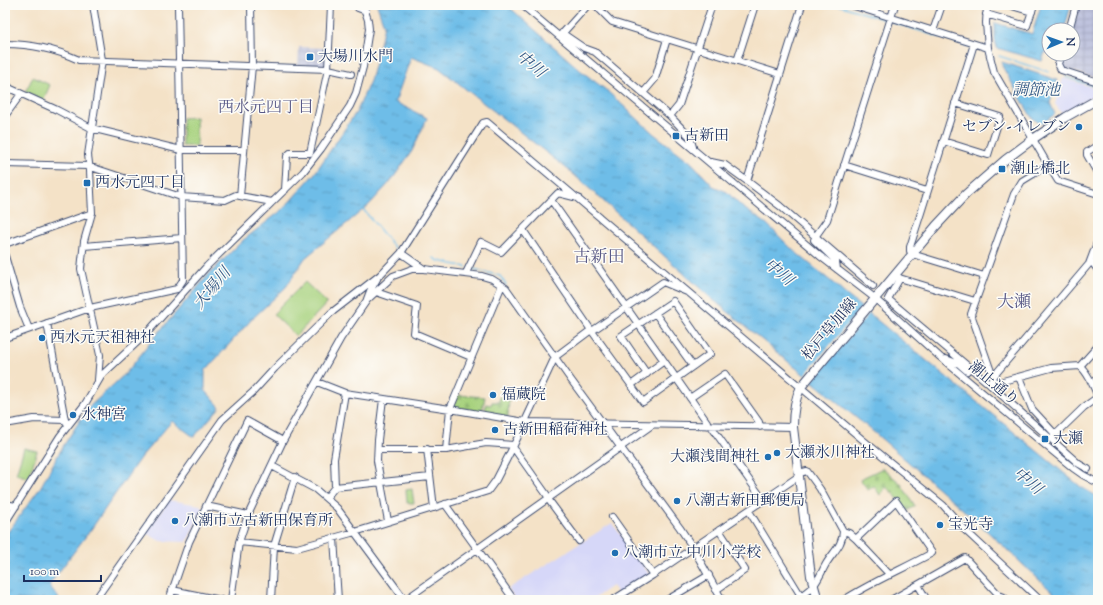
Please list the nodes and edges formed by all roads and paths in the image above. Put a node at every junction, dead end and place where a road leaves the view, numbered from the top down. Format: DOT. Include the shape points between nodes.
graph roads {
  1 [pos="93,5"];
  2 [pos="178,5"];
  3 [pos="250,5"];
  4 [pos="331,5"];
  5 [pos="356,5"];
  6 [pos="522,5"];
  7 [pos="588,5"];
  8 [pos="595,5"];
  9 [pos="712,5"];
  10 [pos="754,5"];
  11 [pos="802,5"];
  12 [pos="851,5"];
  13 [pos="895,5"];
  14 [pos="942,5"];
  15 [pos="987,5"];
  16 [pos="1009,5"];
  17 [pos="1034,5"];
  18 [pos="1076,5"];
  19 [pos="364,8"];
  20 [pos="1032,12"];
  21 [pos="986,14"];
  22 [pos="890,20"];
  23 [pos="1071,22"];
  24 [pos="933,31"];
  25 [pos="560,35"];
  26 [pos="667,39"];
  27 [pos="5,44"];
  28 [pos="974,44"];
  29 [pos="698,48"];
  30 [pos="988,48"];
  31 [pos="102,60"];
  32 [pos="737,61"];
  33 [pos="1059,62"];
  34 [pos="179,63"];
  35 [pos="252,66"];
  36 [pos="328,69"];
  37 [pos="351,74"];
  38 [pos="780,74"];
  39 [pos="1098,82"];
  40 [pos="5,83"];
  41 [pos="643,93"];
  42 [pos="21,94"];
  43 [pos="1098,100"];
  44 [pos="955,103"];
  45 [pos="1098,104"];
  46 [pos="5,116"];
  47 [pos="670,116"];
  48 [pos="91,128"];
  49 [pos="1033,139"];
  50 [pos="943,141"];
  51 [pos="1098,145"];
  52 [pos="693,148"];
  53 [pos="181,150"];
  54 [pos="244,150"];
  55 [pos="709,162"];
  56 [pos="5,164"];
  57 [pos="844,165"];
  58 [pos="1048,165"];
  59 [pos="88,166"];
  60 [pos="1098,174"];
  61 [pos="747,181"];
  62 [pos="285,190"];
  63 [pos="927,191"];
  64 [pos="1098,194"];
  65 [pos="240,196"];
  66 [pos="181,197"];
  67 [pos="579,198"];
  68 [pos="551,200"];
  69 [pos="272,202"];
  70 [pos="92,213"];
  71 [pos="523,230"];
  72 [pos="815,237"];
  73 [pos="182,238"];
  74 [pos="1098,240"];
  75 [pos="5,244"];
  76 [pos="84,246"];
  77 [pos="401,253"];
  78 [pos="912,254"];
  79 [pos="5,256"];
  80 [pos="1091,261"];
  81 [pos="837,268"];
  82 [pos="424,269"];
  83 [pos="1098,270"];
  84 [pos="466,273"];
  85 [pos="380,275"];
  86 [pos="984,276"];
  87 [pos="897,277"];
  88 [pos="502,285"];
  89 [pos="873,286"];
  90 [pos="376,292"];
  91 [pos="690,293"];
  92 [pos="366,300"];
  93 [pos="873,301"];
  94 [pos="975,301"];
  95 [pos="626,307"];
  96 [pos="90,308"];
  97 [pos="655,313"];
  98 [pos="47,323"];
  99 [pos="638,325"];
  100 [pos="29,329"];
  101 [pos="592,330"];
  102 [pos="5,338"];
  103 [pos="1098,346"];
  104 [pos="471,357"];
  105 [pos="555,357"];
  106 [pos="940,357"];
  107 [pos="664,361"];
  108 [pos="693,366"];
  109 [pos="1080,366"];
  110 [pos="647,374"];
  111 [pos="1019,377"];
  112 [pos="676,378"];
  113 [pos="98,380"];
  114 [pos="991,381"];
  115 [pos="317,382"];
  116 [pos="631,385"];
  117 [pos="802,386"];
  118 [pos="345,393"];
  119 [pos="1098,397"];
  120 [pos="690,398"];
  121 [pos="383,399"];
  122 [pos="450,409"];
  123 [pos="67,422"];
  124 [pos="525,422"];
  125 [pos="5,424"];
  126 [pos="603,424"];
  127 [pos="652,425"];
  128 [pos="710,426"];
  129 [pos="760,427"];
  130 [pos="793,427"];
  131 [pos="1053,437"];
  132 [pos="283,441"];
  133 [pos="514,446"];
  134 [pos="620,448"];
  135 [pos="427,449"];
  136 [pos="378,450"];
  137 [pos="446,450"];
  138 [pos="272,466"];
  139 [pos="1088,469"];
  140 [pos="799,474"];
  141 [pos="295,478"];
  142 [pos="430,478"];
  143 [pos="381,483"];
  144 [pos="1098,483"];
  145 [pos="335,487"];
  146 [pos="326,498"];
  147 [pos="549,499"];
  148 [pos="764,501"];
  149 [pos="5,504"];
  150 [pos="445,504"];
  151 [pos="16,506"];
  152 [pos="206,506"];
  153 [pos="434,508"];
  154 [pos="748,511"];
  155 [pos="248,515"];
  156 [pos="612,517"];
  157 [pos="388,521"];
  158 [pos="5,523"];
  159 [pos="719,530"];
  160 [pos="843,531"];
  161 [pos="355,532"];
  162 [pos="334,538"];
  163 [pos="856,539"];
  164 [pos="579,541"];
  165 [pos="239,542"];
  166 [pos="274,546"];
  167 [pos="693,548"];
  168 [pos="477,550"];
  169 [pos="653,575"];
  170 [pos="890,575"];
  171 [pos="709,576"];
  172 [pos="918,584"];
  173 [pos="813,586"];
  174 [pos="172,590"];
  175 [pos="716,590"];
  176 [pos="801,596"];
  177 [pos="1006,599"];
  178 [pos="95,600"];
  179 [pos="169,600"];
  180 [pos="221,600"];
  181 [pos="230,600"];
  182 [pos="271,600"];
  183 [pos="338,600"];
  184 [pos="514,600"];
  185 [pos="613,600"];
  186 [pos="667,600"];
  187 [pos="722,600"];
  188 [pos="794,600"];
  189 [pos="818,600"];
  190 [pos="844,600"];
  191 [pos="891,600"];
  192 [pos="927,600"];
  193 [pos="1040,600"];
  1 -- 31 [label="street"];
  2 -- 34 [label="street"];
  3 -- 35 [label="street"];
  4 -- 36 [label="street"];
  5 -- 19 [label="street" via="358,8"];
  6 -- 25 [label="street"];
  7 -- 25 [label="street"];
  8 -- 26 [label="street" via="612,22"];
  9 -- 29 [label="street"];
  10 -- 32 [label="street"];
  11 -- 38 [label="street"];
  12 -- 22 [label="street"];
  13 -- 22 [label="street"];
  14 -- 24 [label="street"];
  15 -- 21 [label="street"];
  16 -- 20 [label="street"];
  17 -- 20 [label="street"];
  18 -- 23 [label="street"];
  19 -- 62 [label="street" via="368,24 367,38 363,67 353,99 309,165"];
  20 -- 21 [label="street" via="1027,26"];
  21 -- 30 [label="street"];
  22 -- 24 [label="street"];
  22 -- 57 [label="street"];
  24 -- 28 [label="street"];
  25 -- 41 [label="street" via="595,52"];
  25 -- 52 [label="street, 潮止通り"];
  26 -- 29 [label="street"];
  26 -- 41 [label="street" via="655,79"];
  27 -- 31 [label="street" via="21,44 61,52 79,60"];
  28 -- 30 [label="street"];
  28 -- 44 [label="street"];
  29 -- 32 [label="street"];
  29 -- 47 [label="street" via="679,105"];
  30 -- 49 [label="street" via="997,77"];
  31 -- 34 [label="street"];
  31 -- 48 [label="street"];
  32 -- 38 [label="street"];
  33 -- 39 [label="street" via="1061,70"];
  34 -- 35 [label="street"];
  34 -- 53 [label="street"];
  35 -- 36 [label="street"];
  35 -- 54 [label="street"];
  36 -- 37 [label="street"];
  36 -- 62 [label="street" via="310,153 290,153 287,156"];
  38 -- 61 [label="street"];
  40 -- 42 [label="street"];
  41 -- 47 [label="street"];
  42 -- 46 [label="street"];
  42 -- 48 [label="street"];
  43 -- 49 [label="main road, 松戸草加線"];
  44 -- 50 [label="street"];
  44 -- 50 [label="street" via="1000,116 988,155"];
  45 -- 49 [label="main road, 松戸草加線"];
  47 -- 52 [label="street" via="690,137"];
  48 -- 53 [label="street"];
  48 -- 59 [label="street"];
  49 -- 58 [label="street"];
  49 -- 78 [label="main road, 松戸草加線" via="966,194"];
  50 -- 63 [label="street"];
  51 -- 60 [label="street" via="1087,152"];
  52 -- 55 [label="street, 潮止通り"];
  53 -- 54 [label="street"];
  53 -- 66 [label="street"];
  54 -- 65 [label="street"];
  55 -- 61 [label="street" via="725,165"];
  55 -- 81 [label="street, 潮止通り"];
  56 -- 59 [label="street"];
  57 -- 63 [label="street"];
  57 -- 72 [label="street" via="827,220"];
  58 -- 64 [label="street" via="1058,181"];
  58 -- 86 [label="street" via="1020,183"];
  59 -- 66 [label="street"];
  59 -- 70 [label="street"];
  61 -- 72 [label="street"];
  62 -- 69 [label="street"];
  63 -- 78 [label="street" via="910,247"];
  65 -- 66 [label="street" via="225,200"];
  65 -- 69 [label="street"];
  66 -- 73 [label="street"];
  67 -- 68 [label="street" via="558,193"];
  67 -- 77 [label="street" via="491,124 485,122"];
  67 -- 91 [label="street"];
  68 -- 71 [label="street"];
  68 -- 95 [label="street"];
  69 -- 113 [label="street" via="207,266 146,334"];
  70 -- 75 [label="street"];
  70 -- 76 [label="street"];
  71 -- 84 [label="street" via="501,252 481,242"];
  71 -- 101 [label="street"];
  72 -- 81 [label="street" via="814,240 820,247 836,261"];
  72 -- 89 [label="street"];
  73 -- 76 [label="street"];
  73 -- 96 [label="street" via="183,280 177,289"];
  74 -- 80 [label="street"];
  76 -- 96 [label="street" via="81,269"];
  77 -- 82 [label="street"];
  77 -- 85 [label="street"];
  78 -- 86 [label="street"];
  78 -- 87 [label="main road, 松戸草加線"];
  79 -- 100 [label="street"];
  80 -- 83 [label="street"];
  80 -- 114 [label="street"];
  81 -- 93 [label="street, 潮止通り"];
  82 -- 84 [label="street"];
  82 -- 90 [label="street" via="405,271 393,276"];
  84 -- 88 [label="street" via="487,277"];
  85 -- 92 [label="street"];
  85 -- 178 [label="street" via="331,314 222,420"];
  86 -- 94 [label="street"];
  87 -- 93 [label="main road, 松戸草加線"];
  87 -- 94 [label="street"];
  87 -- 114 [label="street" via="888,298"];
  88 -- 104 [label="street"];
  88 -- 105 [label="street"];
  90 -- 92 [label="street"];
  90 -- 104 [label="street" via="417,306 414,333"];
  91 -- 95 [label="street" via="663,282"];
  91 -- 117 [label="street"];
  92 -- 115 [label="street"];
  93 -- 106 [label="street, 潮止通り"];
  93 -- 117 [label="main road, 松戸草加線"];
  94 -- 114 [label="street" via="971,314"];
  95 -- 99 [label="street"];
  95 -- 101 [label="street"];
  96 -- 98 [label="street"];
  96 -- 113 [label="street" via="100,355"];
  97 -- 99 [label="street"];
  97 -- 108 [label="street"];
  97 -- 108 [label="street" via="673,301 710,354"];
  98 -- 100 [label="street"];
  98 -- 123 [label="street"];
  99 -- 107 [label="street"];
  99 -- 110 [label="street" via="621,336"];
  100 -- 102 [label="street"];
  101 -- 105 [label="street"];
  101 -- 116 [label="street"];
  103 -- 109 [label="street"];
  104 -- 122 [label="street"];
  105 -- 124 [label="street"];
  105 -- 126 [label="street"];
  106 -- 114 [label="street" via="959,364 984,383"];
  106 -- 144 [label="street, 潮止通り" via="1073,468"];
  107 -- 110 [label="street"];
  107 -- 112 [label="street"];
  108 -- 112 [label="street"];
  109 -- 111 [label="street" via="1051,368"];
  109 -- 119 [label="street"];
  110 -- 116 [label="street"];
  111 -- 114 [label="street"];
  111 -- 131 [label="street" via="1032,409"];
  112 -- 116 [label="street" via="643,402"];
  112 -- 120 [label="street"];
  113 -- 123 [label="street" via="85,404"];
  114 -- 131 [label="street"];
  115 -- 118 [label="street"];
  115 -- 132 [label="street"];
  117 -- 130 [label="main road, 松戸草加線" via="794,404"];
  117 -- 193 [label="street" via="943,505 966,531"];
  118 -- 121 [label="street"];
  118 -- 145 [label="street" via="334,459"];
  119 -- 131 [label="street"];
  120 -- 128 [label="street"];
  120 -- 129 [label="street" via="726,374 760,422"];
  121 -- 122 [label="street"];
  121 -- 136 [label="street"];
  122 -- 124 [label="street"];
  122 -- 137 [label="street"];
  123 -- 125 [label="street" via="34,419"];
  123 -- 151 [label="street"];
  124 -- 126 [label="street"];
  124 -- 133 [label="street"];
  126 -- 127 [label="street"];
  126 -- 134 [label="street"];
  127 -- 128 [label="street"];
  127 -- 134 [label="street"];
  128 -- 129 [label="street"];
  128 -- 148 [label="street"];
  129 -- 130 [label="street"];
  130 -- 140 [label="main road, 松戸草加線"];
  131 -- 139 [label="street" via="1079,464"];
  132 -- 138 [label="street"];
  132 -- 152 [label="street" via="247,421"];
  133 -- 137 [label="street" via="486,443"];
  133 -- 147 [label="street"];
  133 -- 150 [label="street" via="488,491"];
  134 -- 147 [label="street"];
  134 -- 167 [label="street"];
  135 -- 136 [label="street"];
  135 -- 137 [label="street"];
  135 -- 142 [label="street"];
  136 -- 143 [label="street"];
  138 -- 141 [label="street"];
  138 -- 155 [label="street"];
  140 -- 148 [label="street"];
  140 -- 160 [label="street" via="806,472 820,489"];
  140 -- 173 [label="main road, 松戸草加線"];
  141 -- 146 [label="street"];
  141 -- 166 [label="street"];
  142 -- 143 [label="street"];
  142 -- 153 [label="street"];
  143 -- 145 [label="street"];
  143 -- 157 [label="street"];
  145 -- 146 [label="street"];
  146 -- 161 [label="street"];
  147 -- 164 [label="street"];
  147 -- 168 [label="street"];
  148 -- 154 [label="street"];
  149 -- 151 [label="street"];
  150 -- 153 [label="street"];
  150 -- 168 [label="street"];
  151 -- 158 [label="street"];
  152 -- 155 [label="street"];
  152 -- 174 [label="street" via="189,542"];
  153 -- 157 [label="street"];
  154 -- 159 [label="street"];
  154 -- 176 [label="street"];
  155 -- 165 [label="street"];
  156 -- 169 [label="street"];
  157 -- 161 [label="street"];
  159 -- 167 [label="street"];
  159 -- 175 [label="street" via="745,570"];
  160 -- 163 [label="street"];
  160 -- 173 [label="street" via="840,544"];
  161 -- 162 [label="street"];
  161 -- 168 [label="street" via="405,600"];
  162 -- 166 [label="street" via="297,548"];
  162 -- 183 [label="street"];
  163 -- 170 [label="street"];
  163 -- 170 [label="street" via="896,501 932,553"];
  165 -- 166 [label="street"];
  165 -- 181 [label="street"];
  166 -- 182 [label="street"];
  167 -- 169 [label="street"];
  167 -- 171 [label="street"];
  168 -- 184 [label="street"];
  169 -- 185 [label="street"];
  170 -- 190 [label="street"];
  171 -- 175 [label="street"];
  171 -- 186 [label="street"];
  172 -- 177 [label="street" via="965,558 999,595"];
  172 -- 191 [label="street"];
  172 -- 192 [label="street"];
  173 -- 176 [label="street"];
  173 -- 189 [label="main road, 松戸草加線"];
  174 -- 179 [label="street"];
  174 -- 180 [label="street"];
  175 -- 187 [label="street"];
  176 -- 188 [label="street"];
}
